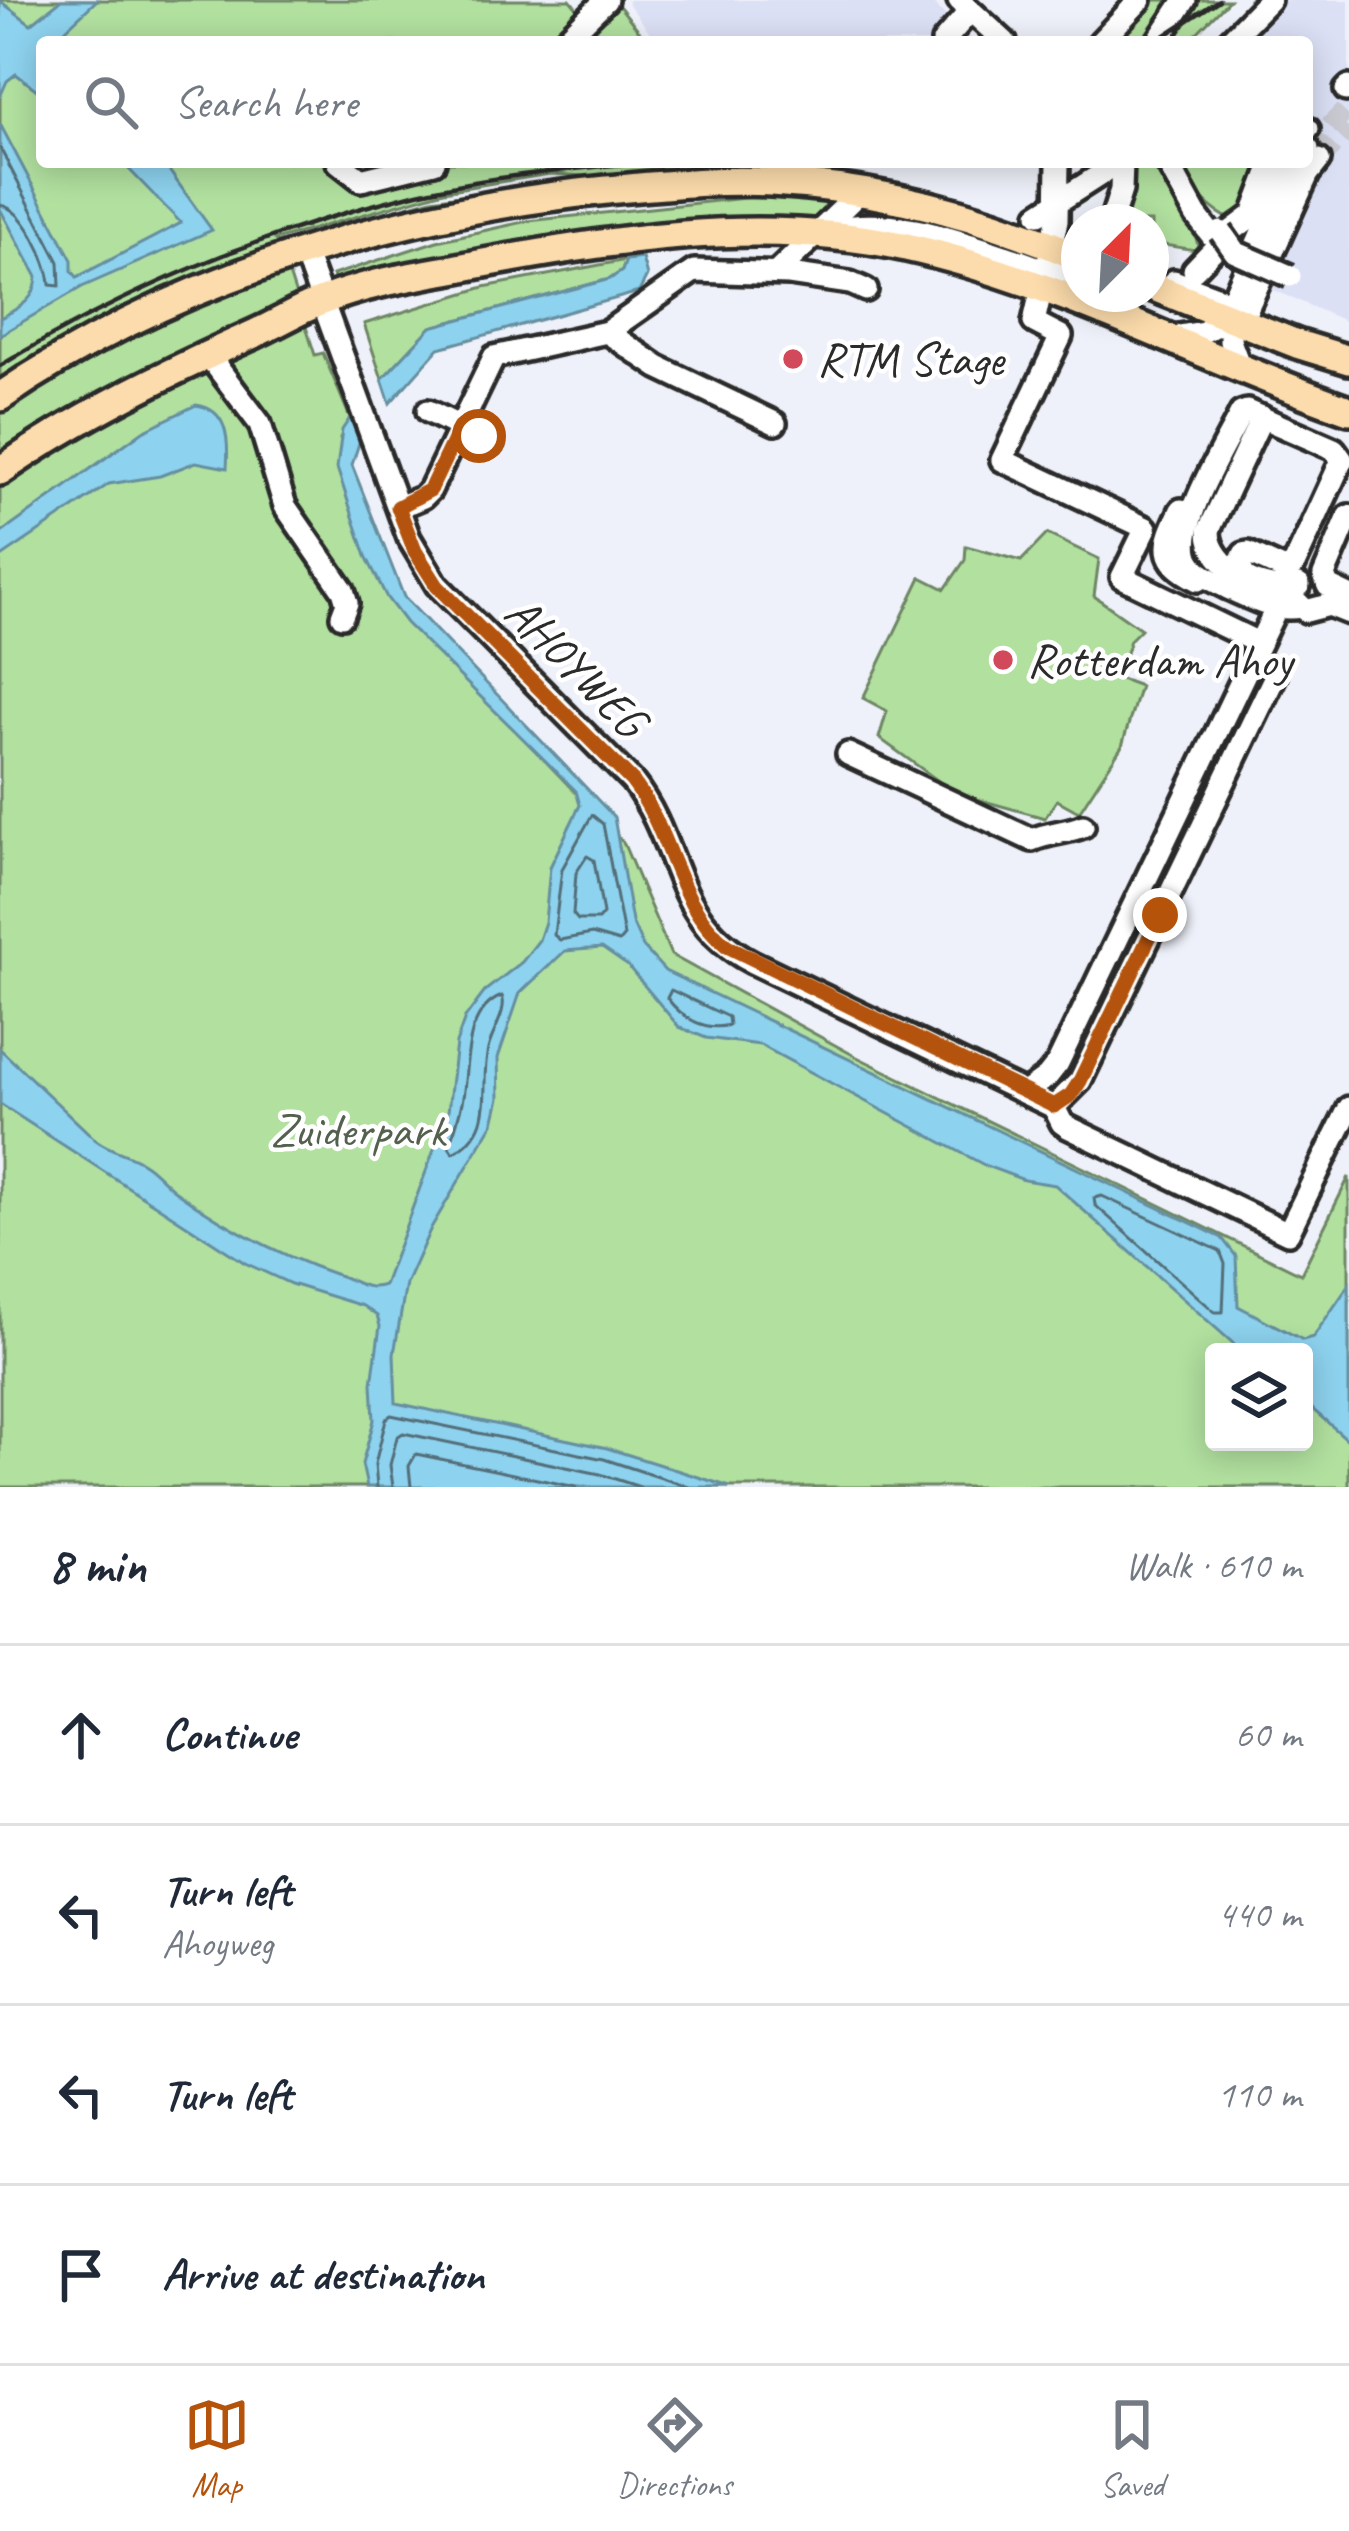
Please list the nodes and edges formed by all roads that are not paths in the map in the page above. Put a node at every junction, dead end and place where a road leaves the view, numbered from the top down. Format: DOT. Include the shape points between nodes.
graph roads {
  1 [pos="606,0"];
  2 [pos="1140,0"];
  3 [pos="1185,0"];
  4 [pos="1270,0"];
  5 [pos="965,5"];
  6 [pos="569,36"];
  7 [pos="947,36"];
  8 [pos="999,36"];
  9 [pos="1106,36"];
  10 [pos="1161,36"];
  11 [pos="1234,36"];
  12 [pos="346,168"];
  13 [pos="410,168"];
  14 [pos="1058,168"];
  15 [pos="1112,168"];
  16 [pos="1121,168"];
  17 [pos="1170,168"];
  18 [pos="1271,168"];
  19 [pos="1308,168"];
  20 [pos="860,192"];
  21 [pos="1060,204"];
  22 [pos="1117,204"];
  23 [pos="1039,214"];
  24 [pos="814,233"];
  25 [pos="1218,238"];
  26 [pos="304,251"];
  27 [pos="1061,267"];
  28 [pos="1194,270"];
  29 [pos="776,273"];
  30 [pos="1061,274"];
  31 [pos="1290,276"];
  32 [pos="1042,277"];
  33 [pos="1169,281"];
  34 [pos="866,290"];
  35 [pos="1169,291"];
  36 [pos="322,301"];
  37 [pos="1236,309"];
  38 [pos="607,332"];
  39 [pos="1162,338"];
  40 [pos="208,355"];
  41 [pos="1349,356"];
  42 [pos="1240,370"];
  43 [pos="0,397"];
  44 [pos="1349,410"];
  45 [pos="428,411"];
  46 [pos="776,423"];
  47 [pos="460,427"];
  48 [pos="492,443"];
  49 [pos="1220,451"];
  50 [pos="0,471"];
  51 [pos="1349,480"];
  52 [pos="398,507"];
  53 [pos="1349,516"];
  54 [pos="1232,576"];
  55 [pos="1328,586"];
  56 [pos="1301,596"];
  57 [pos="1349,596"];
  58 [pos="1349,613"];
  59 [pos="1273,615"];
  60 [pos="342,616"];
  61 [pos="1252,647"];
  62 [pos="1275,676"];
  63 [pos="848,754"];
  64 [pos="1083,826"];
  65 [pos="1025,1093"];
  66 [pos="1062,1101"];
  67 [pos="1349,1108"];
  1 -- 6 [label="street"];
  2 -- 9 [label="street"];
  3 -- 10 [label="street"];
  4 -- 11 [label="street"];
  5 -- 7 [label="street"];
  5 -- 8 [label="street"];
  12 -- 13 [label="street" via="361,180"];
  14 -- 21 [label="street"];
  15 -- 21 [label="street"];
  16 -- 22 [label="street"];
  17 -- 25 [label="street"];
  18 -- 25 [label="street" via="1252,214"];
  19 -- 37 [label="street"];
  20 -- 24 [label="street"];
  20 -- 26 [label="main road" via="701,181 530,198"];
  20 -- 32 [label="main road" via="987,220"];
  21 -- 23 [label="street"];
  21 -- 32 [label="street"];
  24 -- 29 [label="street"];
  24 -- 32 [label="main road"];
  24 -- 36 [label="main road" via="584,246"];
  25 -- 28 [label="street"];
  25 -- 31 [label="street, bridge"];
  26 -- 36 [label="street, AHOYWEG"];
  26 -- 43 [label="main road" via="133,321"];
  27 -- 32 [label="main road"];
  29 -- 34 [label="street"];
  29 -- 38 [label="street" via="694,271"];
  30 -- 32 [label="street"];
  32 -- 39 [label="main road"];
  32 -- 61 [label="street" via="1034,322 1060,336 1002,460 1146,528 1122,578"];
  33 -- 37 [label="street"];
  35 -- 37 [label="main road"];
  36 -- 40 [label="main road"];
  36 -- 52 [label="street, AHOYWEG"];
  37 -- 39 [label="street" via="1204,332"];
  37 -- 41 [label="main road"];
  37 -- 42 [label="street" via="1230,341"];
  38 -- 46 [label="street" via="658,367"];
  38 -- 47 [label="street" via="494,357"];
  39 -- 42 [label="main road"];
  40 -- 50 [label="main road" via="51,435"];
  40 -- 60 [label="street" via="260,424 285,506 343,590"];
  42 -- 44 [label="main road"];
  45 -- 47 [label="street"];
  47 -- 48 [label="street"];
  47 -- 52 [label="street" via="430,490"];
  49 -- 54 [label="street" via="1209,530 1213,553"];
  49 -- 54 [label="street" via="1262,417 1342,460 1294,565 1286,570 1248,553"];
  49 -- 59 [label="street" via="1167,540 1168,556 1188,576"];
  51 -- 56 [label="street"];
  52 -- 65 [label="street, AHOYWEG" via="437,586 640,790 690,905 720,941"];
  53 -- 55 [label="street" via="1326,563"];
  54 -- 56 [label="street"];
  55 -- 56 [label="street" via="1314,578"];
  55 -- 57 [label="street"];
  56 -- 58 [label="street"];
  56 -- 59 [label="street" via="1288,616"];
  59 -- 61 [label="street"];
  61 -- 65 [label="street" via="1058,1063"];
  62 -- 66 [label="street"];
  63 -- 64 [label="street" via="1032,840"];
  65 -- 66 [label="street, AHOYWEG"];
  66 -- 67 [label="street, AHOYWEG" via="1062,1124 1288,1233"];
}
